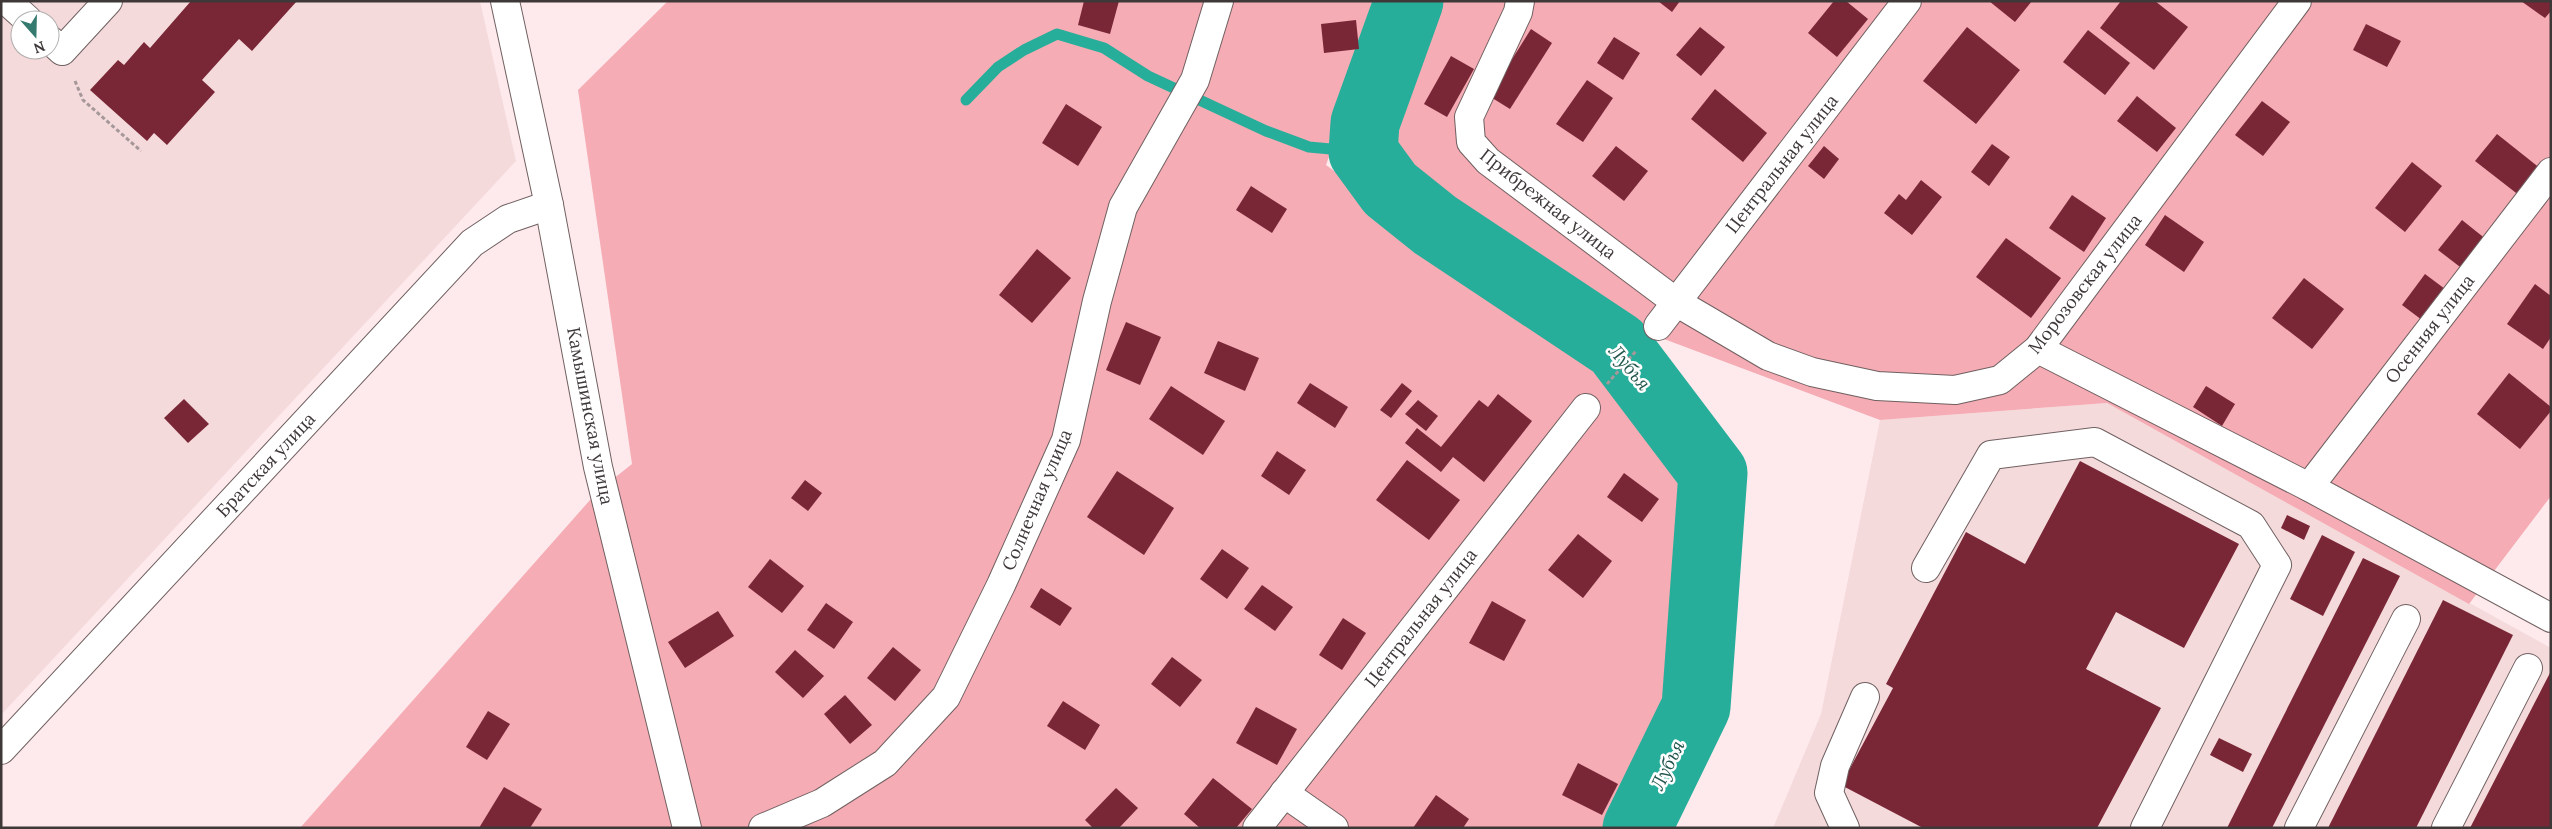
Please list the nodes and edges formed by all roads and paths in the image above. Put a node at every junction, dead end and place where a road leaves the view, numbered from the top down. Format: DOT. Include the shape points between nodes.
graph roads {
  1 [pos="7,1"];
  2 [pos="108,1"];
  3 [pos="505,1"];
  4 [pos="1220,1"];
  5 [pos="1520,1"];
  6 [pos="1907,1"];
  7 [pos="2297,1"];
  8 [pos="17,10"];
  9 [pos="60,42"];
  10 [pos="60,53"];
  11 [pos="141,151"];
  12 [pos="2551,172"];
  13 [pos="550,205"];
  14 [pos="1676,302"];
  15 [pos="1658,326"];
  16 [pos="2038,349"];
  17 [pos="1586,408"];
  18 [pos="2309,487"];
  19 [pos="1926,568"];
  20 [pos="2551,618"];
  21 [pos="2406,619"];
  22 [pos="2528,668"];
  23 [pos="1865,697"];
  24 [pos="1,750"];
  25 [pos="1284,793"];
  26 [pos="687,828"];
  27 [pos="763,828"];
  28 [pos="1257,828"];
  29 [pos="1334,828"];
  30 [pos="1845,828"];
  31 [pos="2146,828"];
  32 [pos="2299,828"];
  33 [pos="2446,828"];
  1 -- 8 [label="street"];
  2 -- 9 [label="street"];
  3 -- 13 [label="street, Камышинская улица"];
  4 -- 27 [label="street, Солнечная улица" via="1195,80 1123,207 1097,301 1066,440 946,697 884,763 822,803"];
  5 -- 14 [label="street, Прибрежная улица" via="1518,12 1469,117 1471,142 1488,161"];
  6 -- 14 [label="street, Центральная улица"];
  7 -- 16 [label="street, Морозовская улица"];
  10 -- 11 [label="path" via="83,100"];
  12 -- 18 [label="street, Осенняя улица"];
  13 -- 24 [label="street, Братская улица" via="508,219 472,244"];
  13 -- 26 [label="street, Камышинская улица" via="598,467"];
  14 -- 15 [label="street, Центральная улица"];
  14 -- 16 [label="street, Морозовская улица" via="1768,356 1812,372 1877,386 1955,390 2000,380"];
  15 -- 17 [label="path"];
  16 -- 18 [label="street"];
  17 -- 25 [label="street, Центральная улица"];
  18 -- 20 [label="street"];
  19 -- 31 [label="street" via="1991,455 2095,442 2251,525 2277,564"];
  21 -- 32 [label="street"];
  22 -- 33 [label="street"];
  23 -- 30 [label="street" via="1835,766 1829,793"];
  25 -- 28 [label="street, Центральная улица"];
  25 -- 29 [label="street"];
}
